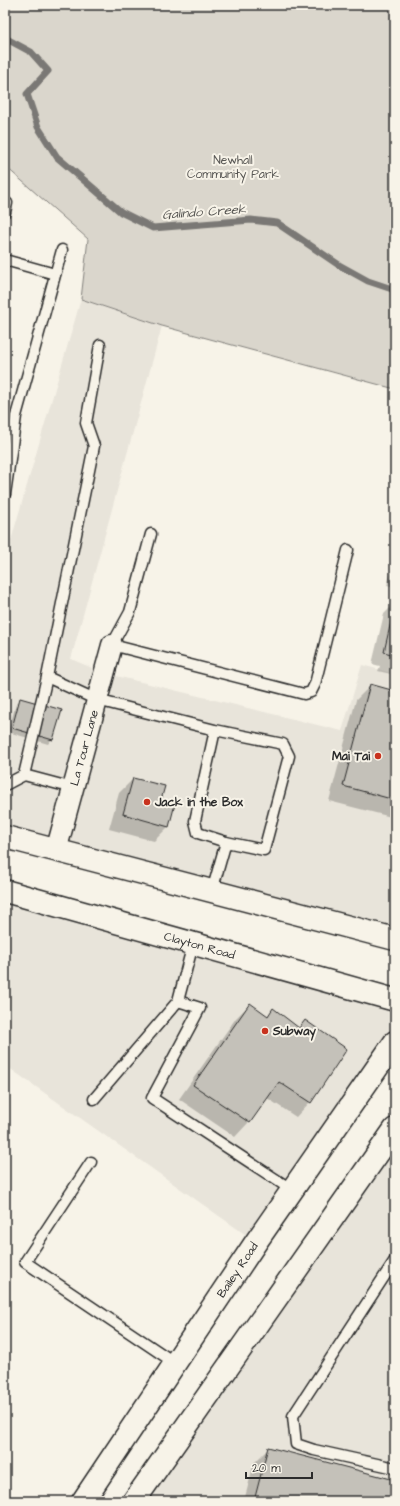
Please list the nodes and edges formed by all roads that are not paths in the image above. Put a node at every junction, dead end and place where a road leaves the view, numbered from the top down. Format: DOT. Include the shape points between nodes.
graph roads {
  1 [pos="62,250"];
  2 [pos="5,260"];
  3 [pos="55,274"];
  4 [pos="100,345"];
  5 [pos="5,494"];
  6 [pos="151,534"];
  7 [pos="348,550"];
  8 [pos="112,645"];
  9 [pos="47,677"];
  10 [pos="97,700"];
  11 [pos="214,730"];
  12 [pos="24,775"];
  13 [pos="5,785"];
  14 [pos="73,788"];
  15 [pos="5,837"];
  16 [pos="226,842"];
  17 [pos="56,851"];
  18 [pos="5,891"];
  19 [pos="212,891"];
  20 [pos="395,939"];
  21 [pos="193,944"];
  22 [pos="395,1000"];
  23 [pos="178,1001"];
  24 [pos="395,1042"];
  25 [pos="94,1099"];
  26 [pos="395,1129"];
  27 [pos="91,1162"];
  28 [pos="292,1190"];
  29 [pos="395,1260"];
  30 [pos="176,1363"];
  31 [pos="395,1468"];
  32 [pos="83,1501"];
  33 [pos="134,1501"];
  1 -- 3 [label="lane"];
  2 -- 3 [label="lane"];
  3 -- 5 [label="lane" via="16,416"];
  4 -- 9 [label="lane" via="86,423 94,446"];
  6 -- 8 [label="lane" via="130,612"];
  7 -- 8 [label="lane" via="311,692 304,694"];
  8 -- 10 [label="street, La Tour Lane"];
  9 -- 10 [label="lane"];
  9 -- 12 [label="lane"];
  10 -- 11 [label="lane"];
  10 -- 14 [label="street, La Tour Lane"];
  11 -- 16 [label="lane" via="195,821 198,833"];
  11 -- 16 [label="lane" via="283,744 289,756 264,850"];
  12 -- 13 [label="lane"];
  12 -- 14 [label="lane"];
  14 -- 17 [label="street, La Tour Lane"];
  15 -- 17 [label="street"];
  16 -- 19 [label="lane"];
  17 -- 19 [label="street"];
  18 -- 21 [label="street, Clayton Road"];
  19 -- 20 [label="street"];
  21 -- 22 [label="street, Clayton Road"];
  21 -- 23 [label="lane"];
  23 -- 25 [label="lane"];
  23 -- 28 [label="lane" via="200,1008 152,1098"];
  24 -- 28 [label="street, Bailey Road"];
  26 -- 33 [label="street"];
  27 -- 30 [label="lane" via="25,1262"];
  28 -- 30 [label="street, Bailey Road"];
  29 -- 31 [label="lane" via="293,1416 296,1444"];
  30 -- 32 [label="street, Bailey Road"];
}
